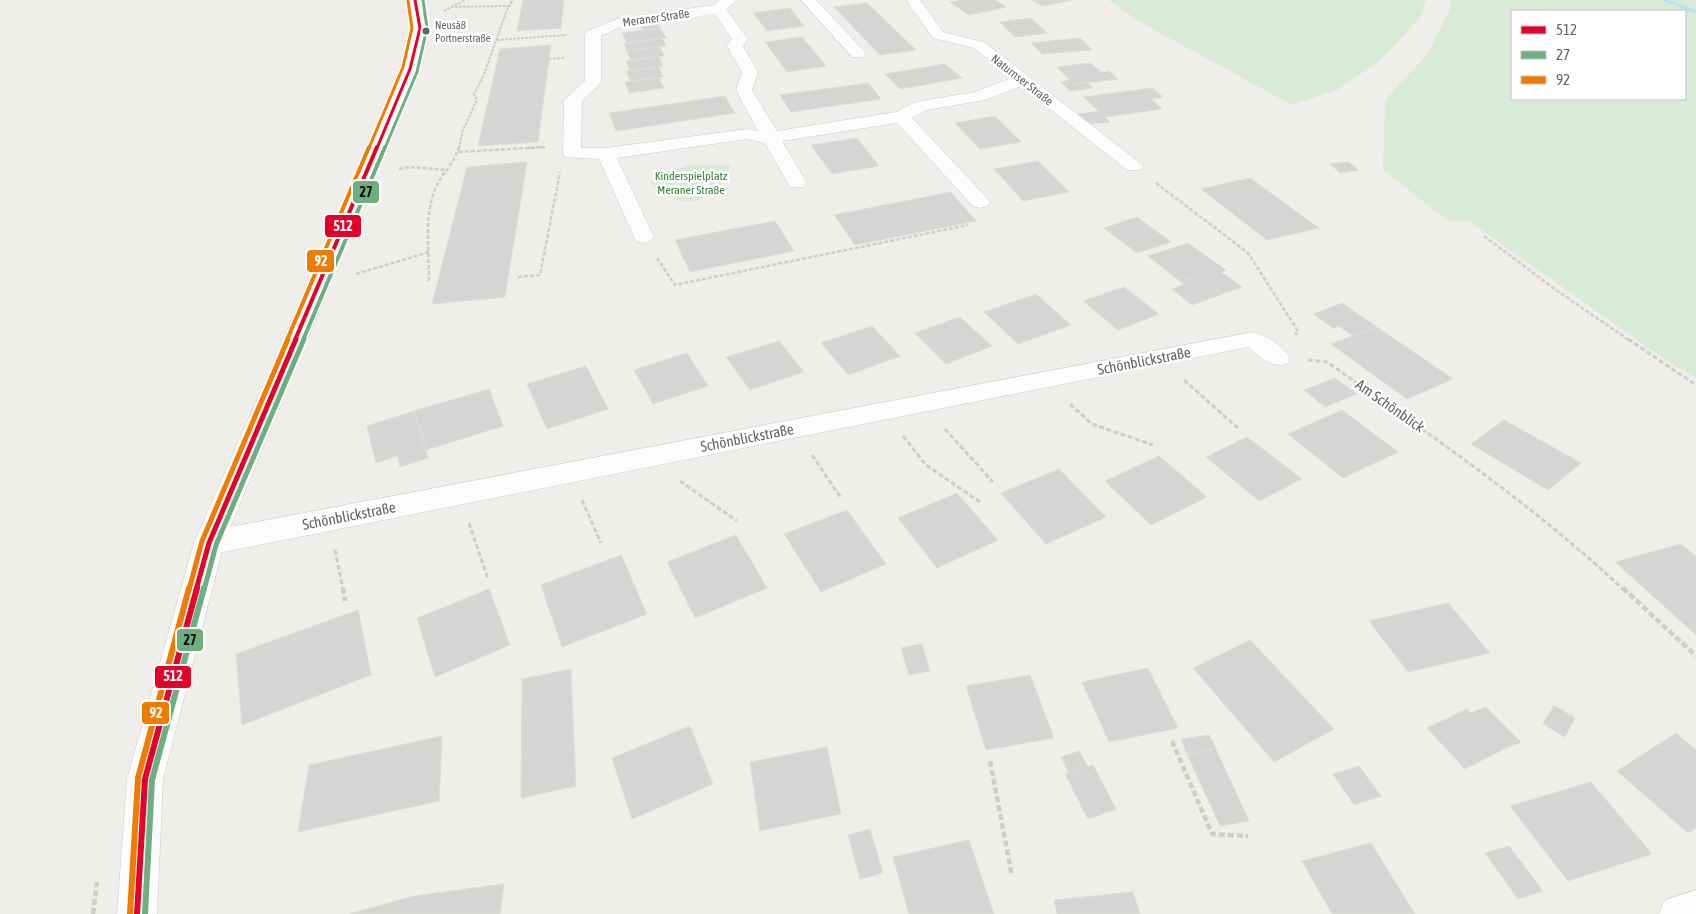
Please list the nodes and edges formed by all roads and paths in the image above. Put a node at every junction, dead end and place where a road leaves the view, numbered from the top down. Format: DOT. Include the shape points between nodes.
graph roads {
  1 [pos="415,0"];
  2 [pos="513,0"];
  3 [pos="808,0"];
  4 [pos="913,0"];
  5 [pos="724,4"];
  6 [pos="509,6"];
  7 [pos="451,7"];
  8 [pos="593,34"];
  9 [pos="497,40"];
  10 [pos="858,54"];
  11 [pos="1022,80"];
  12 [pos="901,117"];
  13 [pos="769,138"];
  14 [pos="572,149"];
  15 [pos="458,152"];
  16 [pos="606,154"];
  17 [pos="1134,166"];
  18 [pos="423,168"];
  19 [pos="448,170"];
  20 [pos="797,183"];
  21 [pos="980,202"];
  22 [pos="1484,236"];
  23 [pos="643,237"];
  24 [pos="429,252"];
  25 [pos="377,268"];
  26 [pos="518,277"];
  27 [pos="429,282"];
  28 [pos="1158,358"];
  29 [pos="1278,358"];
  30 [pos="1044,380"];
  31 [pos="1696,385"];
  32 [pos="923,404"];
  33 [pos="883,412"];
  34 [pos="794,429"];
  35 [pos="1239,430"];
  36 [pos="1153,445"];
  37 [pos="647,458"];
  38 [pos="569,473"];
  39 [pos="993,482"];
  40 [pos="459,494"];
  41 [pos="841,498"];
  42 [pos="980,502"];
  43 [pos="329,520"];
  44 [pos="737,521"];
  45 [pos="209,543"];
  46 [pos="601,543"];
  47 [pos="488,579"];
  48 [pos="345,601"];
  49 [pos="1696,656"];
  50 [pos="1172,740"];
  51 [pos="990,761"];
  52 [pos="1248,836"];
  53 [pos="1012,876"];
  54 [pos="1696,910"];
  55 [pos="137,914"];
  56 [pos="1680,914"];
  1 -- 45 [label="street" via="420,28 410,69"];
  2 -- 6 [label="path"];
  3 -- 10 [label="street"];
  4 -- 11 [label="street, Naturnser Straße" via="938,35 979,45"];
  5 -- 8 [label="street, Meraner Straße" via="618,23"];
  5 -- 13 [label="street" via="740,39 735,46 750,72 744,90"];
  6 -- 7 [label="path"];
  6 -- 9 [label="path"];
  8 -- 9 [label="path"];
  8 -- 14 [label="street" via="594,83 573,100"];
  9 -- 15 [label="path" via="474,94 477,100 463,130"];
  11 -- 12 [label="street" via="979,96 921,106"];
  11 -- 17 [label="street, Naturnser Straße"];
  12 -- 13 [label="street"];
  12 -- 21 [label="street"];
  13 -- 16 [label="street" via="747,134"];
  13 -- 20 [label="street"];
  14 -- 15 [label="path"];
  14 -- 16 [label="street"];
  14 -- 26 [label="path" via="562,160 540,275"];
  15 -- 19 [label="path"];
  16 -- 23 [label="street"];
  17 -- 29 [label="path" via="1248,253 1298,330"];
  18 -- 19 [label="path"];
  19 -- 24 [label="path" via="434,191"];
  21 -- 23 [label="path" via="998,219 675,285"];
  22 -- 31 [label="path" via="1556,290"];
  24 -- 25 [label="path"];
  24 -- 27 [label="path"];
  28 -- 29 [label="street, Schönblickstraße" via="1253,339"];
  28 -- 30 [label="street, Schönblickstraße"];
  28 -- 35 [label="path"];
  29 -- 49 [label="path, Am Schönblick" via="1327,362 1484,472 1589,557"];
  30 -- 32 [label="street, Schönblickstraße"];
  30 -- 36 [label="path" via="1092,424"];
  32 -- 33 [label="street, Schönblickstraße"];
  32 -- 39 [label="path"];
  33 -- 34 [label="street, Schönblickstraße"];
  33 -- 42 [label="path" via="926,465"];
  34 -- 37 [label="street, Schönblickstraße"];
  34 -- 41 [label="path"];
  37 -- 38 [label="street, Schönblickstraße"];
  37 -- 44 [label="path"];
  38 -- 40 [label="street, Schönblickstraße"];
  38 -- 46 [label="path"];
  40 -- 43 [label="street, Schönblickstraße"];
  40 -- 47 [label="path"];
  43 -- 45 [label="street, Schönblickstraße"];
  43 -- 48 [label="path"];
  45 -- 55 [label="street" via="146,779"];
  50 -- 52 [label="path" via="1212,834"];
  51 -- 53 [label="path"];
  54 -- 56 [label="street"];
}
